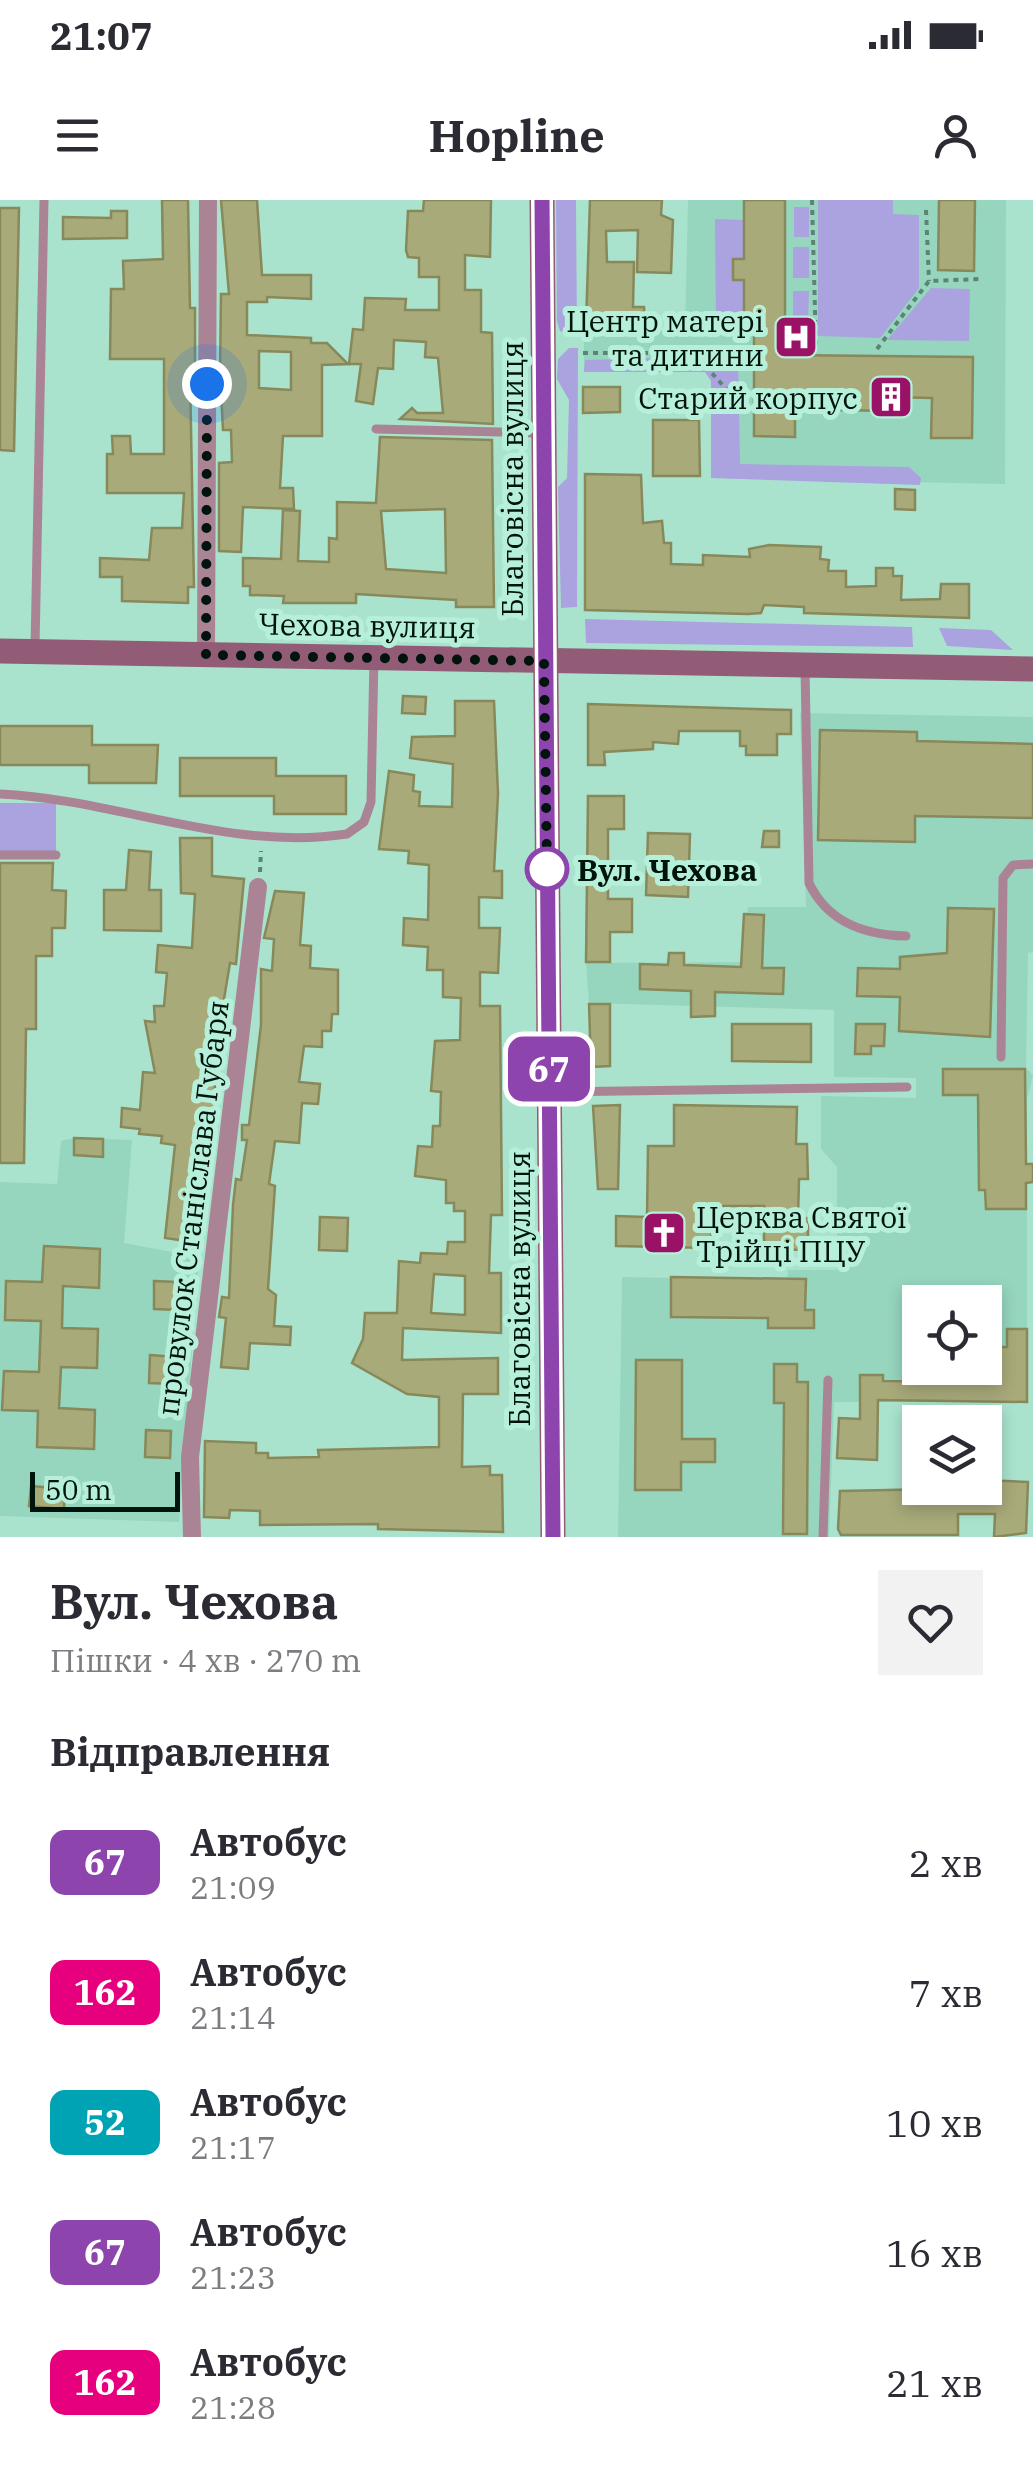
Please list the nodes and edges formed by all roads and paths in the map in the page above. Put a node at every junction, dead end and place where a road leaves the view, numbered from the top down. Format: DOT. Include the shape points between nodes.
graph roads {
  1 [pos="44,200"];
  2 [pos="208,200"];
  3 [pos="542,200"];
  4 [pos="812,200"];
  5 [pos="926,210"];
  6 [pos="981,279"];
  7 [pos="929,280"];
  8 [pos="816,347"];
  9 [pos="877,349"];
  10 [pos="692,351"];
  11 [pos="583,353"];
  12 [pos="744,354"];
  13 [pos="746,412"];
  14 [pos="376,429"];
  15 [pos="543,433"];
  16 [pos="35,650"];
  17 [pos="0,651"];
  18 [pos="206,655"];
  19 [pos="374,656"];
  20 [pos="544,661"];
  21 [pos="805,665"];
  22 [pos="1033,669"];
  23 [pos="0,794"];
  24 [pos="262,834"];
  25 [pos="0,855"];
  26 [pos="56,855"];
  27 [pos="1033,864"];
  28 [pos="258,886"];
  29 [pos="906,936"];
  30 [pos="1001,1057"];
  31 [pos="907,1087"];
  32 [pos="549,1092"];
  33 [pos="828,1380"];
  34 [pos="192,1537"];
  35 [pos="553,1537"];
  36 [pos="823,1537"];
  1 -- 16 [label="lane"];
  2 -- 18 [label="street"];
  3 -- 15 [label="main road, Благовісна вулиця"];
  4 -- 8 [label="path"];
  5 -- 7 [label="path"];
  6 -- 7 [label="path"];
  7 -- 9 [label="path"];
  10 -- 11 [label="path"];
  10 -- 12 [label="path"];
  10 -- 13 [label="path"];
  14 -- 15 [label="lane"];
  15 -- 20 [label="main road, Благовісна вулиця"];
  16 -- 17 [label="main road, Чехова вулиця"];
  16 -- 18 [label="main road, Чехова вулиця"];
  18 -- 19 [label="main road, Чехова вулиця"];
  19 -- 20 [label="main road, Чехова вулиця"];
  19 -- 24 [label="lane" via="371,802 364,822 336,835"];
  20 -- 21 [label="main road, Чехова вулиця"];
  20 -- 32 [label="main road, Благовісна вулиця"];
  21 -- 22 [label="main road, Чехова вулиця"];
  21 -- 29 [label="lane" via="808,883 857,930"];
  23 -- 24 [label="lane"];
  24 -- 28 [label="path"];
  25 -- 26 [label="lane"];
  27 -- 30 [label="lane" via="1012,865 1003,878"];
  28 -- 34 [label="street, провулок Станіслава Губаря" via="190,1457"];
  31 -- 32 [label="lane"];
  32 -- 35 [label="main road, Благовісна вулиця"];
  33 -- 36 [label="lane"];
}
